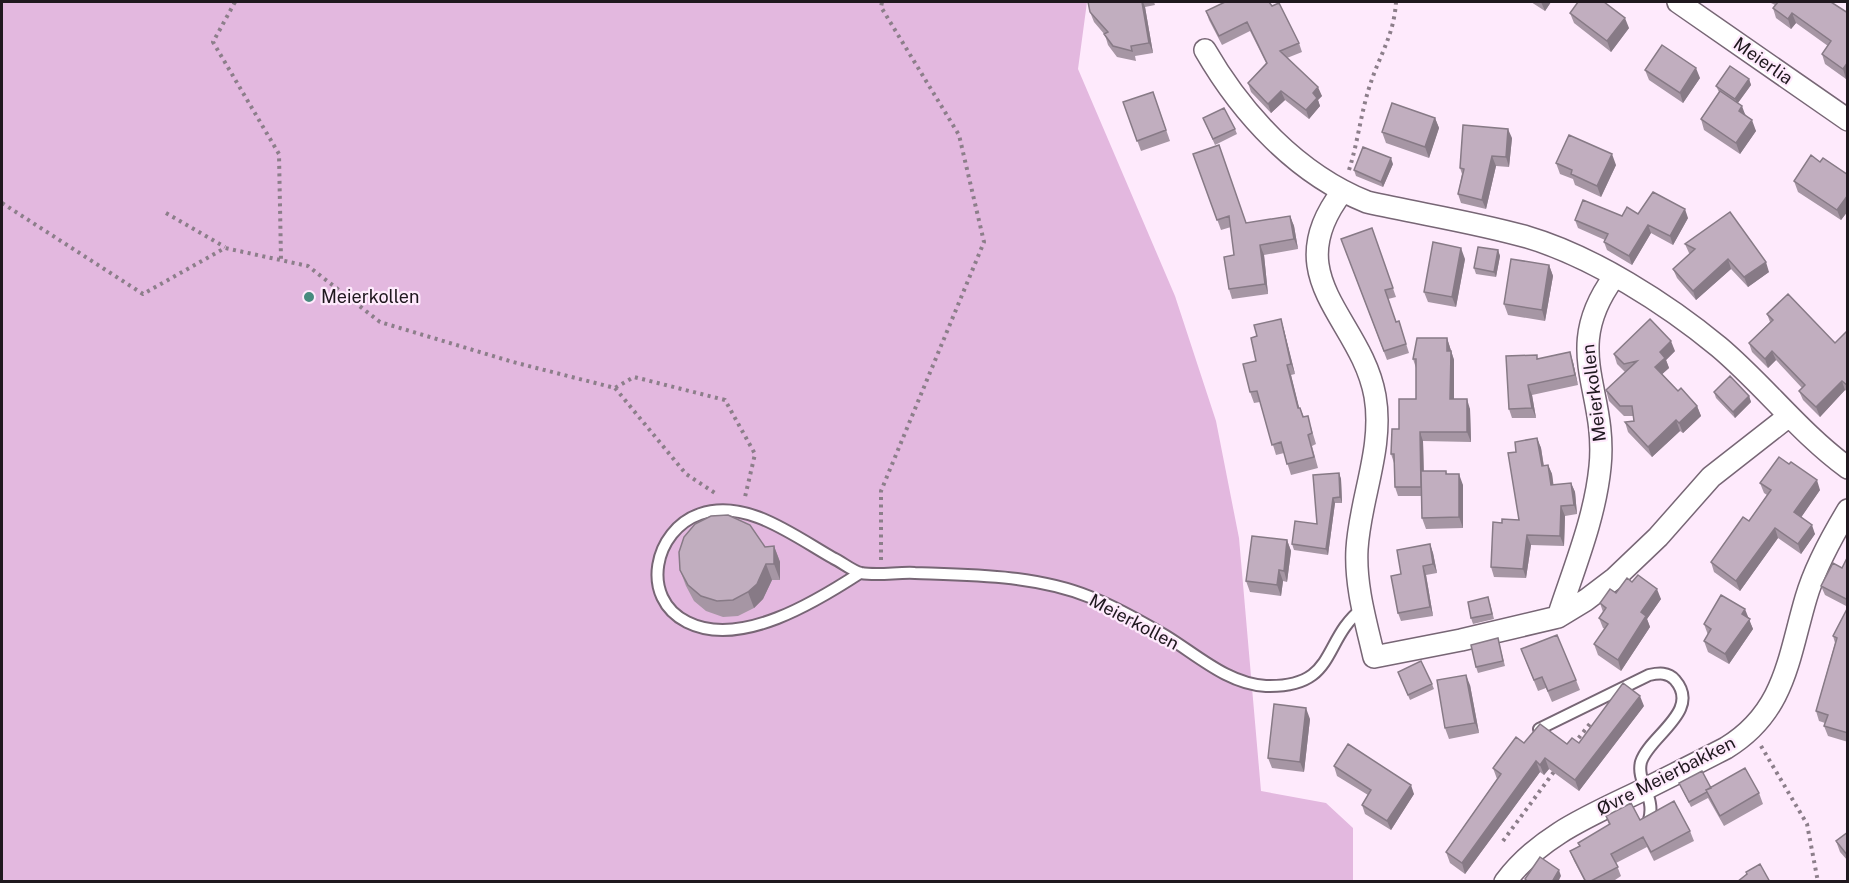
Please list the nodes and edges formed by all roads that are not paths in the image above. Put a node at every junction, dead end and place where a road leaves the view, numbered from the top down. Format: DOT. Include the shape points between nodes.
graph roads {
  1 [pos="1678,2"];
  2 [pos="1205,50"];
  3 [pos="1848,120"];
  4 [pos="1342,192"];
  5 [pos="1614,277"];
  6 [pos="1789,416"];
  7 [pos="1848,468"];
  8 [pos="1848,510"];
  9 [pos="860,573"];
  10 [pos="1363,608"];
  11 [pos="1558,617"];
  12 [pos="1539,729"];
  13 [pos="1647,788"];
  14 [pos="1648,820"];
  15 [pos="1505,882"];
  1 -- 3 [label="street, Meierlia"];
  2 -- 4 [label="street" via="1264,129"];
  4 -- 5 [label="street" via="1367,202 1529,238"];
  4 -- 10 [label="street" via="1324,220 1318,264 1326,293 1363,359 1375,398 1375,447 1357,549"];
  5 -- 6 [label="street" via="1703,334"];
  5 -- 11 [label="street, Meierkollen" via="1593,311 1588,330 1589,370 1601,450 1596,500"];
  6 -- 7 [label="street"];
  6 -- 11 [label="street" via="1712,477 1615,578"];
  8 -- 13 [label="street, Øvre Meierbakken" via="1816,569 1783,683 1774,701 1750,731 1726,748"];
  9 -- 9 [label="lane, Meierkollen" via="768,522 724,509 688,519 673,531 662,547 657,568 663,602 689,624 709,629 761,623 792,612"];
  9 -- 10 [label="lane, Meierkollen" via="997,578 1060,587 1131,616 1214,668 1264,686 1306,680 1320,670 1343,628"];
  10 -- 11 [label="street" via="1374,657"];
  12 -- 13 [label="lane" via="1658,673 1672,677 1681,689 1682,699 1678,714 1645,752 1641,775"];
  13 -- 14 [label="lane" via="1651,801"];
  13 -- 15 [label="street, Øvre Meierbakken" via="1589,815 1541,844 1527,854"];
}
